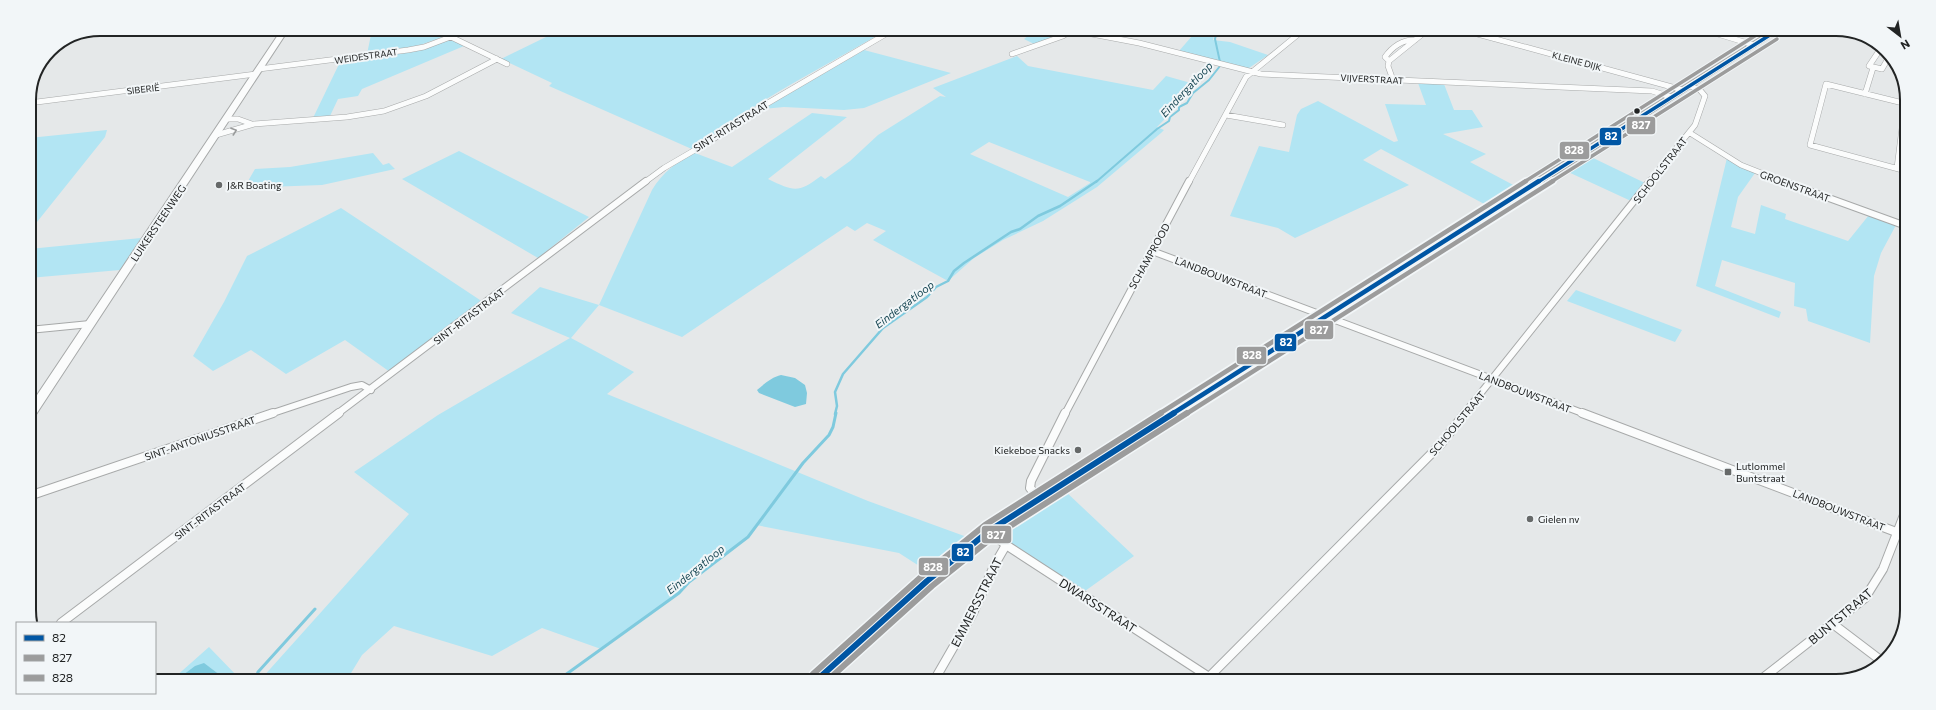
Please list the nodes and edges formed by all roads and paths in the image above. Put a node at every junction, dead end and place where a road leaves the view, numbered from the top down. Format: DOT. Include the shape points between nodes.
graph roads {
  1 [pos="281,36"];
  2 [pos="882,36"];
  3 [pos="1063,36"];
  4 [pos="1104,36"];
  5 [pos="1296,36"];
  6 [pos="1420,36"];
  7 [pos="1485,36"];
  8 [pos="1724,36"];
  9 [pos="1767,36"];
  10 [pos="451,37"];
  11 [pos="1754,45"];
  12 [pos="1878,52"];
  13 [pos="1012,54"];
  14 [pos="497,59"];
  15 [pos="1887,61"];
  16 [pos="507,64"];
  17 [pos="1873,68"];
  18 [pos="258,72"];
  19 [pos="1250,72"];
  20 [pos="1393,80"];
  21 [pos="1686,88"];
  22 [pos="1865,94"];
  23 [pos="1671,97"];
  24 [pos="36,102"];
  25 [pos="1900,103"];
  26 [pos="1226,115"];
  27 [pos="227,118"];
  28 [pos="252,124"];
  29 [pos="1283,125"];
  30 [pos="1690,133"];
  31 [pos="216,135"];
  32 [pos="1900,147"];
  33 [pos="1897,168"];
  34 [pos="1900,169"];
  35 [pos="1900,224"];
  36 [pos="1152,251"];
  37 [pos="1326,316"];
  38 [pos="90,324"];
  39 [pos="36,329"];
  40 [pos="1493,380"];
  41 [pos="371,390"];
  42 [pos="36,405"];
  43 [pos="36,494"];
  44 [pos="1039,498"];
  45 [pos="988,531"];
  46 [pos="1900,534"];
  47 [pos="1900,536"];
  48 [pos="1006,545"];
  49 [pos="62,622"];
  50 [pos="1833,624"];
  51 [pos="1878,658"];
  52 [pos="824,674"];
  53 [pos="938,674"];
  54 [pos="1201,674"];
  55 [pos="1211,674"];
  56 [pos="1768,674"];
  1 -- 18 [label="main road, LUIKERSTEENWEG"];
  2 -- 41 [label="street, SINT-RITASTRAAT" via="762,106 712,140 664,168"];
  3 -- 13 [label="street"];
  4 -- 19 [label="street, VIJVERSTRAAT"];
  5 -- 19 [label="street, SCHAMPROOD"];
  6 -- 20 [label="street" via="1389,61 1388,66"];
  7 -- 21 [label="street, KLEINE DIJK"];
  8 -- 11 [label="street"];
  9 -- 11 [label="main road"];
  10 -- 14 [label="street"];
  10 -- 18 [label="street, WEIDESTRAAT" via="408,50"];
  11 -- 21 [label="main road"];
  12 -- 17 [label="street" via="1869,66"];
  14 -- 16 [label="street"];
  14 -- 28 [label="street" via="400,107 358,116"];
  15 -- 17 [label="street" via="1882,70"];
  17 -- 22 [label="street"];
  18 -- 24 [label="street, SIBERIË"];
  18 -- 27 [label="main road, LUIKERSTEENWEG"];
  19 -- 20 [label="street, VIJVERSTRAAT"];
  19 -- 26 [label="street, SCHAMPROOD"];
  20 -- 23 [label="street, VIJVERSTRAAT" via="1652,91"];
  21 -- 23 [label="main road"];
  21 -- 30 [label="street, SCHOOLSTRAAT" via="1700,90 1705,96"];
  22 -- 25 [label="street"];
  22 -- 33 [label="street" via="1826,84 1810,144"];
  23 -- 37 [label="main road"];
  26 -- 29 [label="street"];
  26 -- 36 [label="street, SCHAMPROOD"];
  27 -- 28 [label="street"];
  27 -- 31 [label="main road, LUIKERSTEENWEG"];
  31 -- 28 [label="street, one-way"];
  30 -- 35 [label="street, GROENSTRAAT" via="1758,173"];
  30 -- 40 [label="street, SCHOOLSTRAAT"];
  31 -- 38 [label="main road, LUIKERSTEENWEG"];
  32 -- 33 [label="street"];
  33 -- 34 [label="street"];
  36 -- 37 [label="street, LANDBOUWSTRAAT"];
  36 -- 44 [label="street, SCHAMPROOD" via="1090,364 1031,481 1030,488"];
  37 -- 40 [label="street, LANDBOUWSTRAAT"];
  37 -- 44 [label="main road"];
  38 -- 39 [label="street"];
  38 -- 42 [label="main road, LUIKERSTEENWEG"];
  40 -- 46 [label="street, LANDBOUWSTRAAT"];
  40 -- 55 [label="street, SCHOOLSTRAAT" via="1441,444"];
  41 -- 43 [label="street, SINT-ANTONIUSSTRAAT" via="362,385 351,387"];
  41 -- 49 [label="street, SINT-RITASTRAAT"];
  44 -- 45 [label="main road"];
  45 -- 48 [label="street, DWARSSTRAAT"];
  45 -- 52 [label="main road" via="927,581"];
  47 -- 50 [label="street, BUNTSTRAAT" via="1876,585 1865,598"];
  48 -- 53 [label="street, EMMERSSTRAAT" via="973,613"];
  48 -- 54 [label="street, DWARSSTRAAT"];
  50 -- 51 [label="street"];
  50 -- 56 [label="street, BUNTSTRAAT"];
}
